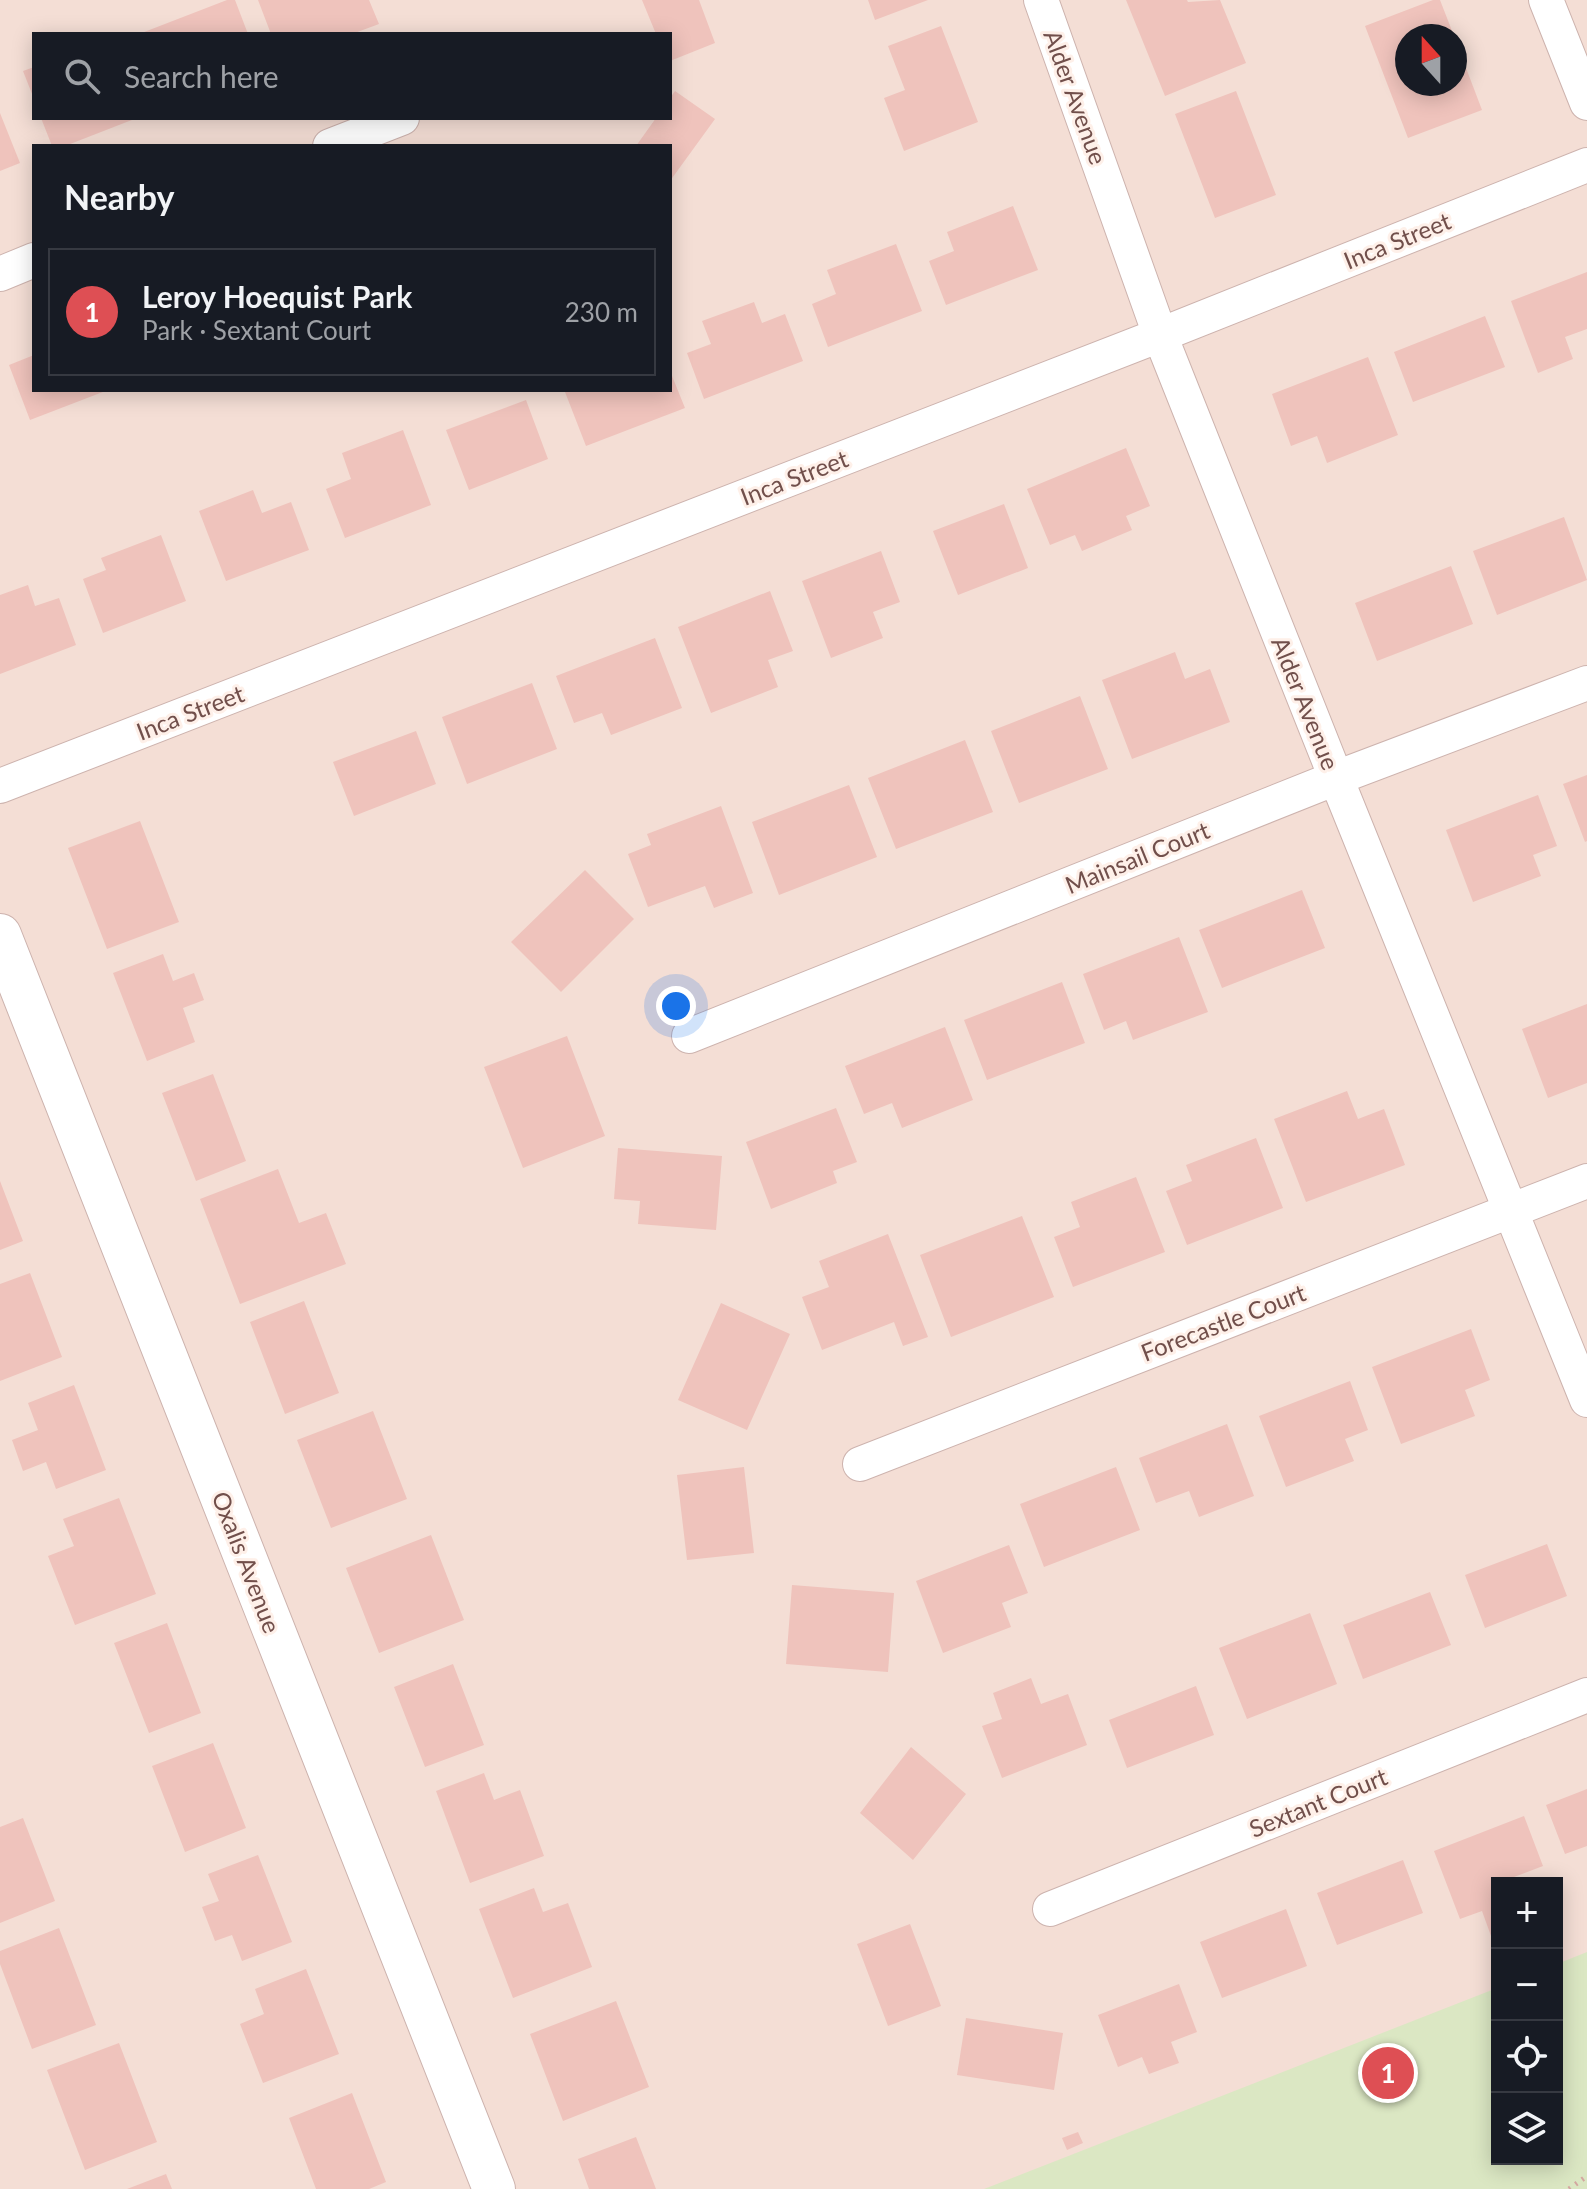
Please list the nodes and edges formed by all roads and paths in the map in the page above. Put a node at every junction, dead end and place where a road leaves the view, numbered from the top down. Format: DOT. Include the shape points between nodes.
graph roads {
  1 [pos="1041,0"];
  2 [pos="1546,0"];
  3 [pos="1587,103"];
  4 [pos="397,120"];
  5 [pos="335,144"];
  6 [pos="1587,165"];
  7 [pos="32,261"];
  8 [pos="0,274"];
  9 [pos="1160,335"];
  10 [pos="1587,683"];
  11 [pos="1336,778"];
  12 [pos="0,786"];
  13 [pos="0,935"];
  14 [pos="689,1036"];
  15 [pos="1587,1181"];
  16 [pos="1510,1211"];
  17 [pos="1587,1400"];
  18 [pos="860,1464"];
  19 [pos="1587,1695"];
  20 [pos="1050,1909"];
  21 [pos="1587,2176"];
  22 [pos="494,2189"];
  23 [pos="1569,2189"];
  1 -- 9 [label="street, Alder Avenue"];
  2 -- 3 [label="street"];
  4 -- 5 [label="street"];
  6 -- 9 [label="street, Inca Street"];
  7 -- 8 [label="street"];
  9 -- 11 [label="street, Alder Avenue"];
  9 -- 12 [label="street, Inca Street"];
  10 -- 11 [label="street, Mainsail Court"];
  11 -- 14 [label="street, Mainsail Court"];
  11 -- 16 [label="street, Alder Avenue"];
  13 -- 22 [label="street, Oxalis Avenue"];
  15 -- 16 [label="street, Forecastle Court"];
  16 -- 17 [label="street, Alder Avenue"];
  16 -- 18 [label="street, Forecastle Court"];
  19 -- 20 [label="street, Sextant Court"];
  21 -- 23 [label="path"];
}
